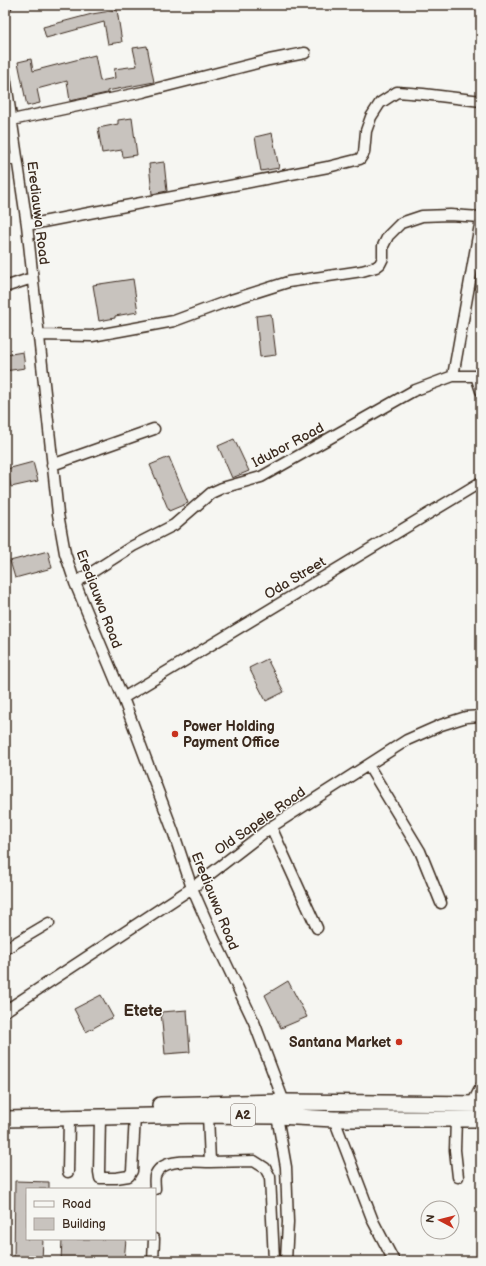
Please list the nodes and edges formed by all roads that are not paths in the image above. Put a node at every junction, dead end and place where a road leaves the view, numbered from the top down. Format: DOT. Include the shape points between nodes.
graph roads {
  1 [pos="305,53"];
  2 [pos="5,76"];
  3 [pos="481,101"];
  4 [pos="12,120"];
  5 [pos="17,157"];
  6 [pos="5,161"];
  7 [pos="481,218"];
  8 [pos="27,225"];
  9 [pos="32,278"];
  10 [pos="5,287"];
  11 [pos="38,335"];
  12 [pos="453,376"];
  13 [pos="479,376"];
  14 [pos="481,390"];
  15 [pos="154,429"];
  16 [pos="52,465"];
  17 [pos="481,482"];
  18 [pos="75,583"];
  19 [pos="123,698"];
  20 [pos="481,716"];
  21 [pos="368,765"];
  22 [pos="271,827"];
  23 [pos="192,888"];
  24 [pos="441,903"];
  25 [pos="49,922"];
  26 [pos="317,928"];
  27 [pos="5,949"];
  28 [pos="5,1011"];
  29 [pos="481,1087"];
  30 [pos="284,1102"];
  31 [pos="476,1104"];
  32 [pos="5,1109"];
  33 [pos="208,1115"];
  34 [pos="135,1116"];
  35 [pos="277,1116"];
  36 [pos="100,1117"];
  37 [pos="69,1118"];
  38 [pos="5,1119"];
  39 [pos="334,1119"];
  40 [pos="456,1119"];
  41 [pos="481,1119"];
  42 [pos="210,1162"];
  43 [pos="68,1172"];
  44 [pos="458,1177"];
  45 [pos="155,1188"];
  46 [pos="154,1240"];
  47 [pos="153,1261"];
  48 [pos="274,1261"];
  49 [pos="286,1261"];
  50 [pos="394,1261"];
  1 -- 4 [label="street"];
  2 -- 4 [label="street, Erediauwa Road"];
  3 -- 8 [label="street" via="397,92 380,103 370,117 364,153 360,159"];
  4 -- 5 [label="street, Erediauwa Road"];
  5 -- 6 [label="street"];
  5 -- 8 [label="street, Erediauwa Road"];
  7 -- 11 [label="street" via="422,216 401,222 388,236 383,246 383,258 376,267 288,282 174,321 92,336"];
  7 -- 12 [label="street"];
  8 -- 9 [label="street, Erediauwa Road"];
  9 -- 10 [label="street"];
  9 -- 11 [label="street, Erediauwa Road"];
  11 -- 16 [label="street, Erediauwa Road"];
  12 -- 13 [label="street, Idubor Road"];
  12 -- 18 [label="street, Idubor Road" via="413,391 262,477 211,493 174,525 133,546"];
  13 -- 14 [label="street"];
  15 -- 16 [label="street"];
  16 -- 18 [label="street, Erediauwa Road" via="65,553"];
  17 -- 19 [label="street, Oda Street"];
  18 -- 19 [label="street, Erediauwa Road"];
  19 -- 23 [label="street, Erediauwa Road"];
  20 -- 21 [label="street, Old Sapele Road" via="466,717 434,728 407,740"];
  21 -- 22 [label="street, Old Sapele Road"];
  21 -- 24 [label="street" via="420,850"];
  22 -- 23 [label="street, Old Sapele Road"];
  22 -- 26 [label="street"];
  23 -- 28 [label="street, Old Sapele Road"];
  23 -- 30 [label="street, Erediauwa Road" via="254,1022"];
  25 -- 27 [label="street"];
  29 -- 31 [label="street"];
  30 -- 31 [label="highway, A2"];
  30 -- 32 [label="highway, A2"];
  33 -- 34 [label="highway, A2"];
  33 -- 35 [label="highway, A2"];
  33 -- 42 [label="street"];
  34 -- 36 [label="highway, A2"];
  34 -- 36 [label="street" via="132,1170 129,1176 116,1178 100,1178"];
  35 -- 39 [label="highway, A2"];
  35 -- 49 [label="street" via="286,1167"];
  36 -- 37 [label="highway, A2"];
  37 -- 38 [label="highway, A2"];
  37 -- 43 [label="street"];
  39 -- 40 [label="highway, A2"];
  39 -- 50 [label="street" via="373,1221"];
  40 -- 41 [label="highway, A2"];
  40 -- 44 [label="street" via="455,1150"];
  42 -- 45 [label="street" via="167,1164 158,1171"];
  42 -- 48 [label="street" via="254,1161 265,1168 270,1177 272,1197"];
  46 -- 47 [label="street"];
}
